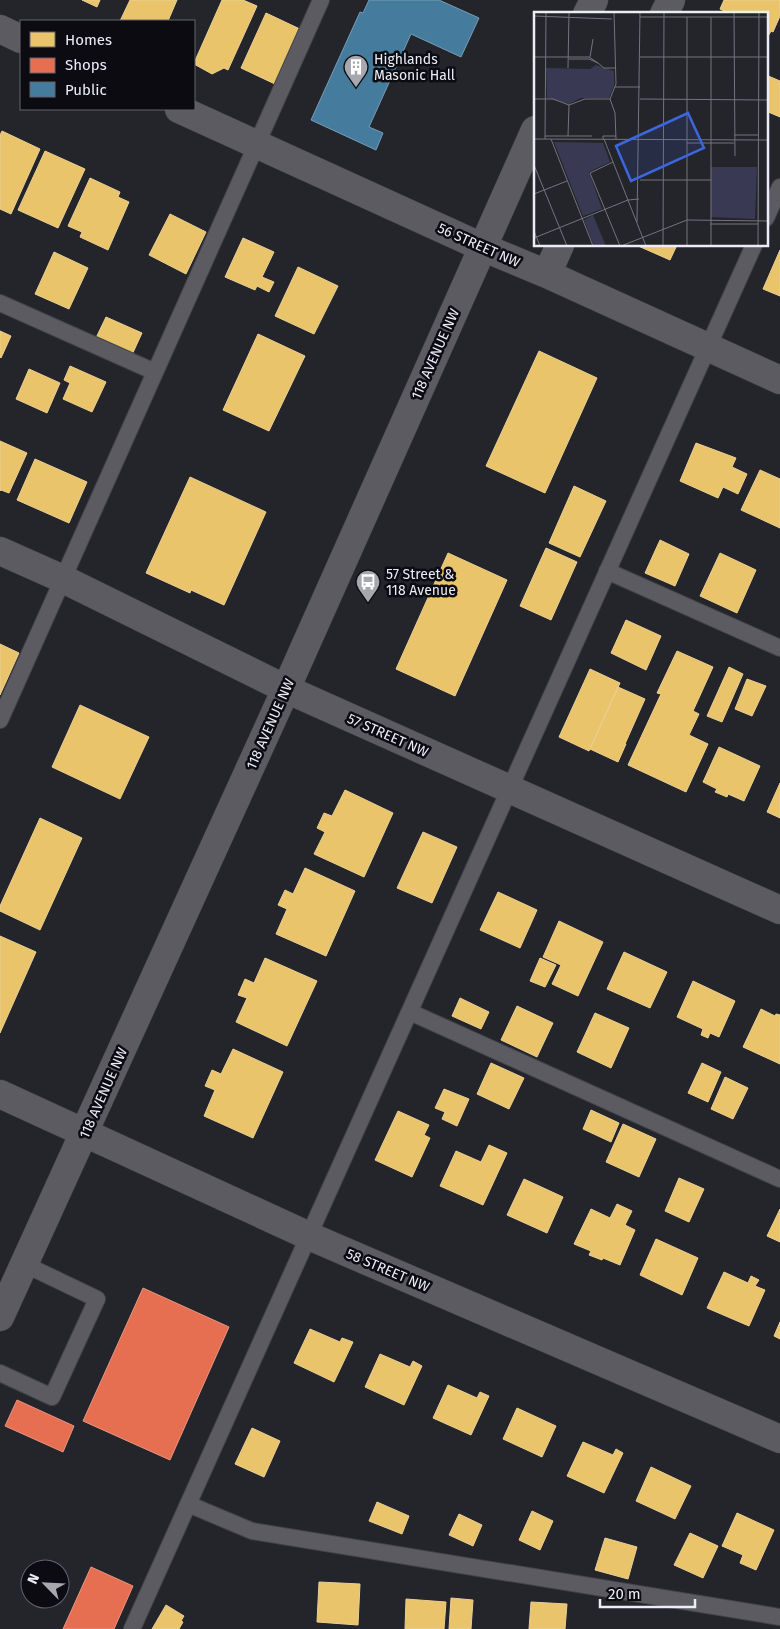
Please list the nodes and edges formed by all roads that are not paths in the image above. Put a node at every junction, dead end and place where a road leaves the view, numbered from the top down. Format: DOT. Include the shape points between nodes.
graph roads {
  1 [pos="321,0"];
  2 [pos="594,0"];
  3 [pos="671,0"];
  4 [pos="588,12"];
  5 [pos="665,12"];
  6 [pos="0,29"];
  7 [pos="20,38"];
  8 [pos="181,110"];
  9 [pos="534,132"];
  10 [pos="257,143"];
  11 [pos="780,187"];
  12 [pos="768,214"];
  13 [pos="560,246"];
  14 [pos="754,246"];
  15 [pos="482,247"];
  16 [pos="547,274"];
  17 [pos="0,303"];
  18 [pos="708,347"];
  19 [pos="155,372"];
  20 [pos="780,380"];
  21 [pos="0,551"];
  22 [pos="607,571"];
  23 [pos="63,579"];
  24 [pos="780,648"];
  25 [pos="286,689"];
  26 [pos="0,720"];
  27 [pos="510,789"];
  28 [pos="780,910"];
  29 [pos="410,1012"];
  30 [pos="0,1094"];
  31 [pos="84,1134"];
  32 [pos="780,1178"];
  33 [pos="309,1236"];
  34 [pos="24,1264"];
  35 [pos="0,1316"];
  36 [pos="0,1373"];
  37 [pos="780,1439"];
  38 [pos="188,1504"];
  39 [pos="780,1617"];
  40 [pos="132,1629"];
  1 -- 10 [label="lane"];
  2 -- 4 [label="street"];
  3 -- 5 [label="street"];
  6 -- 7 [label="street"];
  8 -- 10 [label="street, 56 STREET NW"];
  9 -- 15 [label="street, 118 AVENUE NW"];
  10 -- 15 [label="street, 56 STREET NW"];
  10 -- 19 [label="lane"];
  11 -- 12 [label="lane"];
  13 -- 16 [label="street"];
  14 -- 18 [label="lane"];
  15 -- 16 [label="street, 56 STREET NW"];
  15 -- 25 [label="street, 118 AVENUE NW"];
  16 -- 18 [label="street, 56 STREET NW"];
  17 -- 19 [label="lane"];
  18 -- 20 [label="street, 56 STREET NW"];
  18 -- 22 [label="lane"];
  19 -- 23 [label="lane"];
  21 -- 23 [label="street, 57 STREET NW"];
  22 -- 24 [label="lane"];
  22 -- 27 [label="lane"];
  23 -- 25 [label="street, 57 STREET NW"];
  23 -- 26 [label="lane"];
  25 -- 27 [label="street, 57 STREET NW"];
  25 -- 31 [label="street, 118 AVENUE NW"];
  27 -- 28 [label="street, 57 STREET NW"];
  27 -- 29 [label="lane"];
  29 -- 32 [label="lane"];
  29 -- 33 [label="lane"];
  30 -- 31 [label="street, 58 STREET NW"];
  31 -- 33 [label="street, 58 STREET NW"];
  31 -- 34 [label="street, 118 AVENUE NW"];
  33 -- 37 [label="street, 58 STREET NW"];
  33 -- 38 [label="lane"];
  34 -- 35 [label="street, 118 AVENUE NW"];
  34 -- 36 [label="lane" via="97,1299 52,1397"];
  38 -- 39 [label="lane" via="252,1531"];
  38 -- 40 [label="lane"];
}
